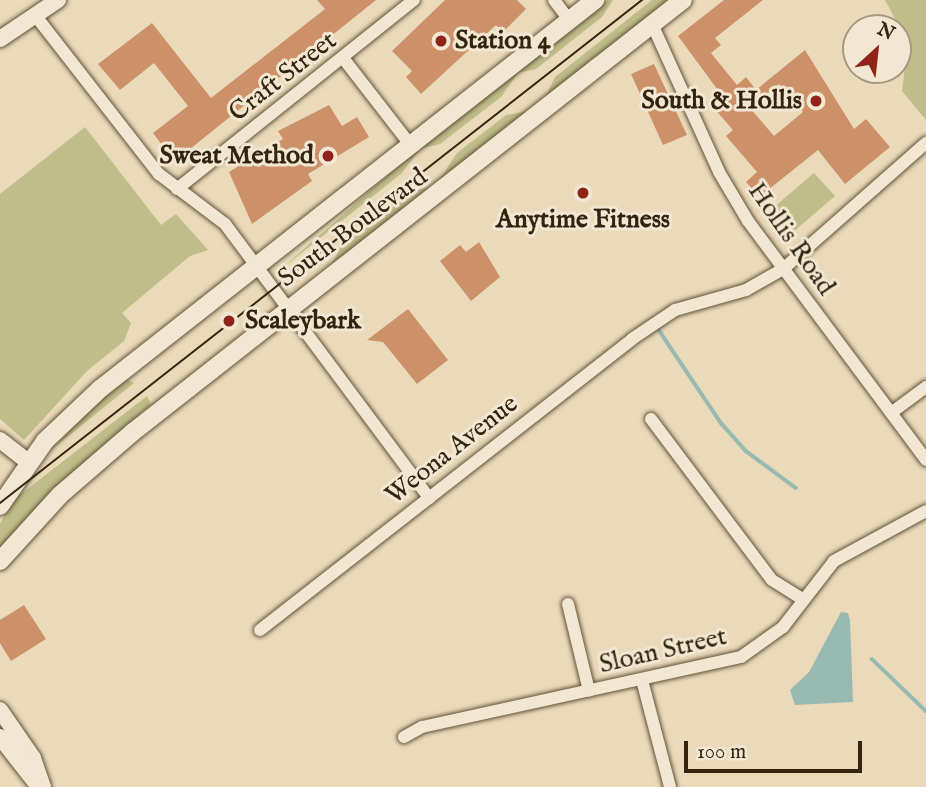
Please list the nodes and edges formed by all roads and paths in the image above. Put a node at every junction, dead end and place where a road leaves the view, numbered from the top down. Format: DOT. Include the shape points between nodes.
graph roads {
  1 [pos="58,0"];
  2 [pos="414,0"];
  3 [pos="554,0"];
  4 [pos="595,0"];
  5 [pos="683,0"];
  6 [pos="35,15"];
  7 [pos="569,20"];
  8 [pos="652,24"];
  9 [pos="0,39"];
  10 [pos="343,58"];
  11 [pos="926,143"];
  12 [pos="412,146"];
  13 [pos="177,189"];
  14 [pos="257,267"];
  15 [pos="783,269"];
  16 [pos="289,310"];
  17 [pos="926,387"];
  18 [pos="891,414"];
  19 [pos="651,419"];
  20 [pos="0,440"];
  21 [pos="926,460"];
  22 [pos="28,462"];
  23 [pos="429,498"];
  24 [pos="0,506"];
  25 [pos="926,511"];
  26 [pos="0,561"];
  27 [pos="803,598"];
  28 [pos="568,604"];
  29 [pos="260,630"];
  30 [pos="642,680"];
  31 [pos="589,691"];
  32 [pos="0,710"];
  33 [pos="0,737"];
  34 [pos="404,737"];
  35 [pos="41,787"];
  36 [pos="670,787"];
  1 -- 6 [label="street"];
  2 -- 10 [label="street, Craft Street"];
  3 -- 7 [label="street"];
  4 -- 7 [label="main road, South Boulevard"];
  5 -- 8 [label="main road, South Boulevard"];
  6 -- 9 [label="street"];
  6 -- 13 [label="street" via="159,174"];
  7 -- 12 [label="main road, South Boulevard"];
  8 -- 15 [label="street, Hollis Road" via="728,188"];
  8 -- 16 [label="main road, South Boulevard"];
  10 -- 12 [label="street"];
  10 -- 13 [label="street, Craft Street"];
  11 -- 15 [label="street"];
  12 -- 14 [label="main road, South Boulevard"];
  13 -- 14 [label="street" via="218,217"];
  14 -- 16 [label="street"];
  14 -- 22 [label="main road, South Boulevard" via="100,390"];
  15 -- 18 [label="street, Hollis Road"];
  15 -- 23 [label="street, Weona Avenue" via="746,290 675,310"];
  16 -- 23 [label="street"];
  16 -- 26 [label="main road, South Boulevard" via="60,495"];
  17 -- 18 [label="street"];
  18 -- 21 [label="street, Hollis Road"];
  19 -- 27 [label="street" via="772,579"];
  20 -- 22 [label="street"];
  22 -- 24 [label="main road, South Boulevard"];
  23 -- 29 [label="street, Weona Avenue"];
  25 -- 27 [label="street, Sloan Street" via="834,561"];
  27 -- 30 [label="street, Sloan Street" via="783,627 741,657"];
  28 -- 31 [label="street"];
  30 -- 31 [label="street, Sloan Street"];
  30 -- 36 [label="street"];
  31 -- 34 [label="street, Sloan Street" via="422,727"];
  32 -- 35 [label="street" via="33,758"];
  33 -- 35 [label="street"];
}
